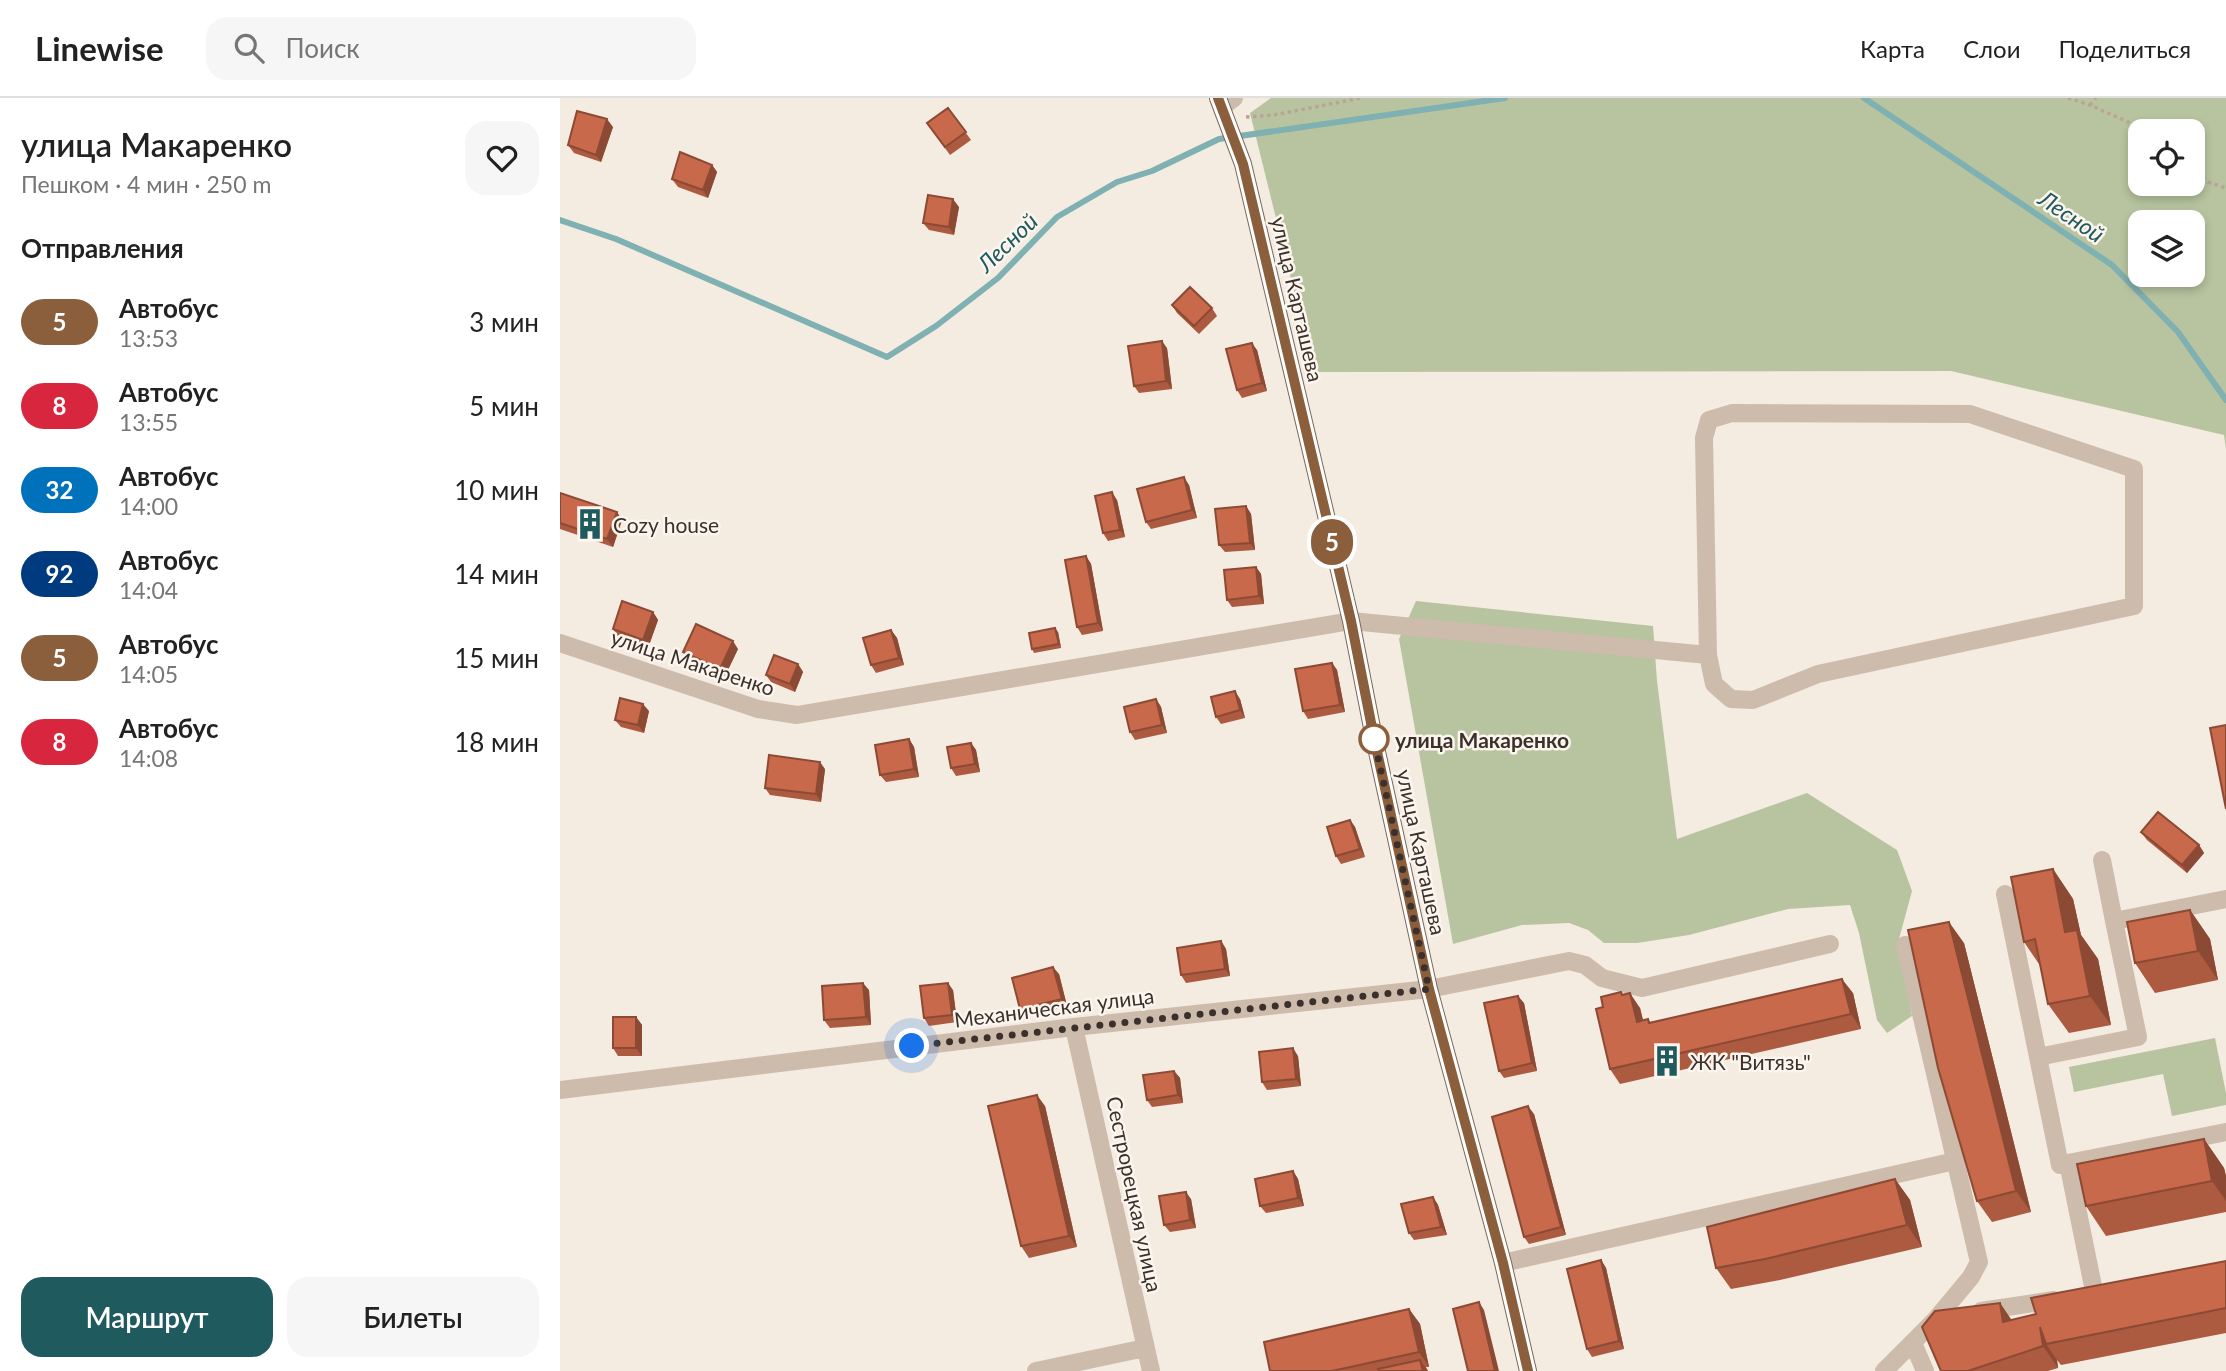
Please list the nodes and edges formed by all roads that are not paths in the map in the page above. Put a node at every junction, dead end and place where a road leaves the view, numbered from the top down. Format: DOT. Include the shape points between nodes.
graph roads {
  1 [pos="1226,110"];
  2 [pos="1351,621"];
  3 [pos="560,643"];
  4 [pos="1708,655"];
  5 [pos="2102,860"];
  6 [pos="2005,894"];
  7 [pos="2226,899"];
  8 [pos="2114,921"];
  9 [pos="1830,944"];
  10 [pos="1905,946"];
  11 [pos="1429,989"];
  12 [pos="1074,1027"];
  13 [pos="2038,1057"];
  14 [pos="560,1090"];
  15 [pos="2226,1132"];
  16 [pos="1955,1161"];
  17 [pos="2068,1163"];
  18 [pos="1503,1263"];
  19 [pos="1936,1319"];
  20 [pos="1913,1342"];
  21 [pos="1145,1348"];
  22 [pos="1036,1371"];
  23 [pos="1151,1371"];
  24 [pos="1528,1371"];
  25 [pos="1884,1371"];
  26 [pos="1924,1371"];
  1 -- 2 [label="main road, улица Карташева" via="1243,164"];
  2 -- 3 [label="street, улица Макаренко" via="797,715 758,709"];
  2 -- 4 [label="street, улица Макаренко"];
  2 -- 11 [label="main road, улица Карташева"];
  4 -- 4 [label="street" via="1714,684 1731,699 1753,700 1818,674 2134,606 2134,469 1970,414 1732,413 1709,420 1704,438"];
  5 -- 8 [label="street"];
  6 -- 13 [label="street"];
  7 -- 8 [label="street"];
  8 -- 13 [label="street" via="2138,1037"];
  9 -- 11 [label="street, Механическая улица" via="1642,988 1602,978 1585,965 1569,961"];
  10 -- 16 [label="street"];
  11 -- 12 [label="street, Механическая улица"];
  11 -- 18 [label="main road, улица Карташева"];
  12 -- 14 [label="street, Механическая улица"];
  12 -- 21 [label="street, Сестрорецкая улица"];
  13 -- 17 [label="street" via="2060,1165"];
  15 -- 17 [label="street"];
  16 -- 18 [label="street"];
  16 -- 19 [label="street" via="1979,1262"];
  17 -- 19 [label="street" via="2089,1296"];
  18 -- 24 [label="main road, улица Карташева"];
  19 -- 20 [label="street"];
  20 -- 25 [label="street"];
  20 -- 26 [label="street"];
  21 -- 22 [label="street"];
  21 -- 23 [label="street, Сестрорецкая улица"];
}
